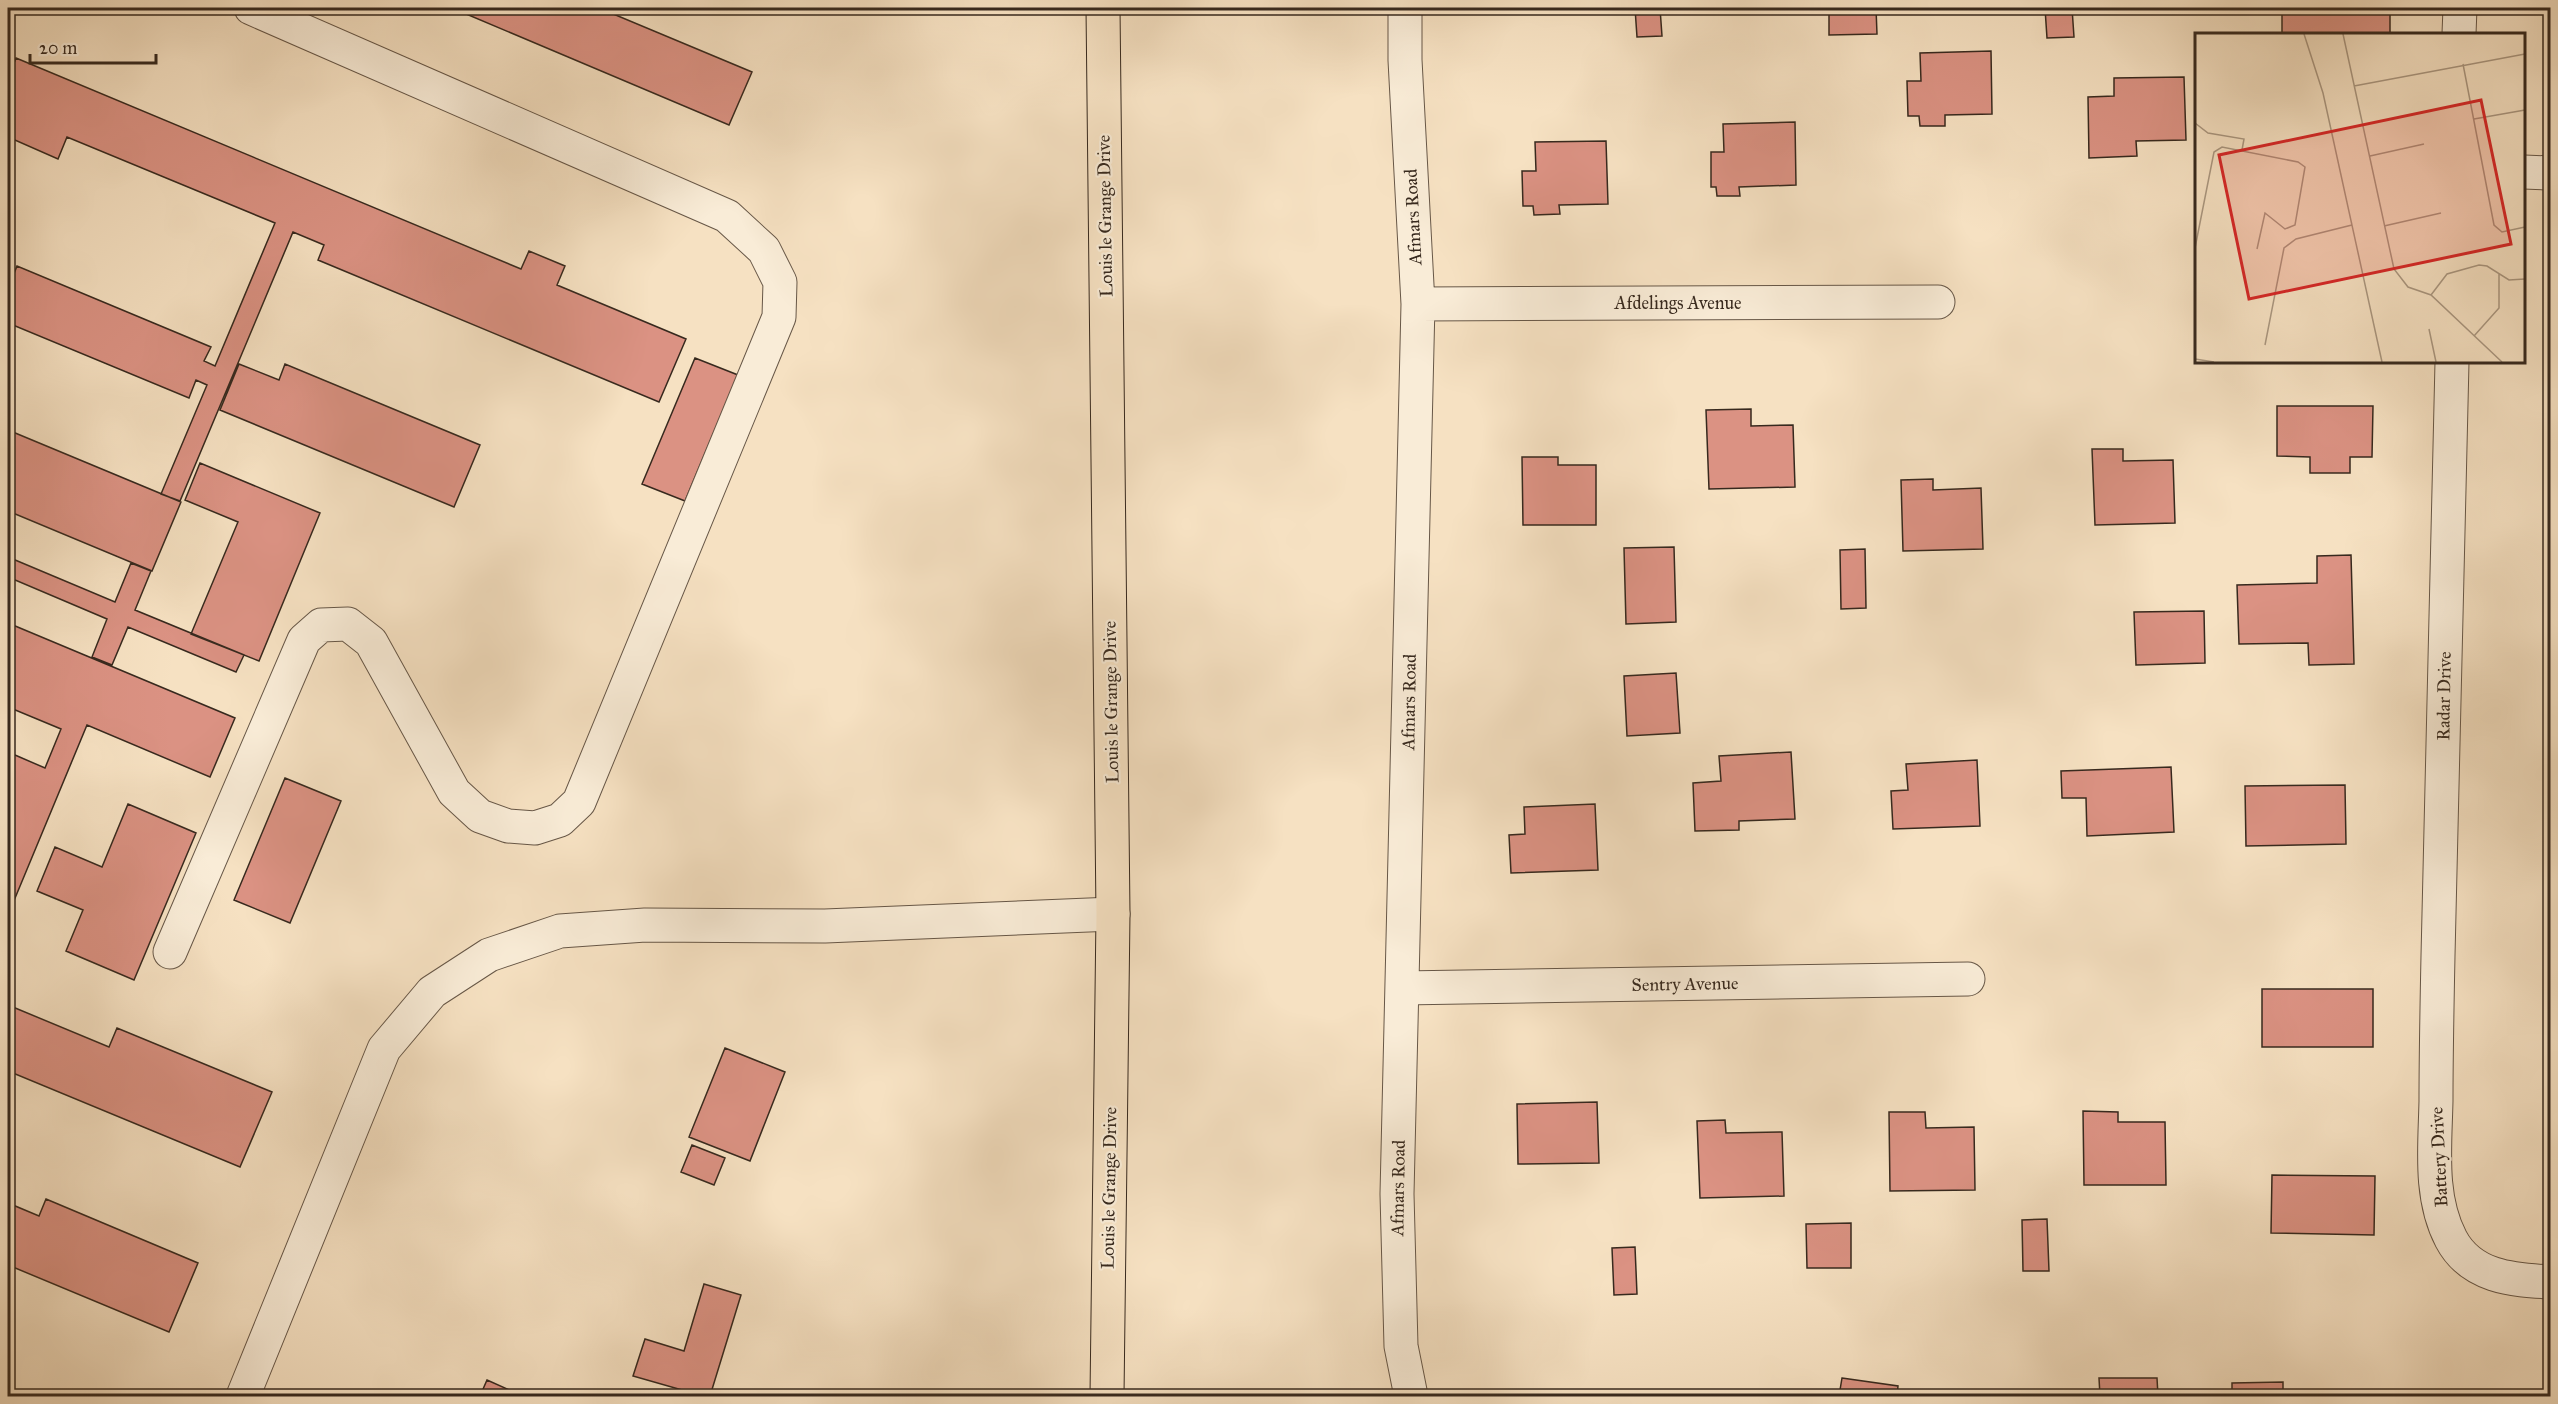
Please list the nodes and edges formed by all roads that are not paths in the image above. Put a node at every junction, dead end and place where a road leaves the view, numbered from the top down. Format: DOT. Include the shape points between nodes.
graph roads {
  1 [pos="251,8"];
  2 [pos="1103,8"];
  3 [pos="1405,8"];
  4 [pos="2460,8"];
  5 [pos="2459,33"];
  6 [pos="2525,172"];
  7 [pos="2550,173"];
  8 [pos="1938,302"];
  9 [pos="1418,304"];
  10 [pos="2452,363"];
  11 [pos="1113,914"];
  12 [pos="170,952"];
  13 [pos="1968,979"];
  14 [pos="1402,988"];
  15 [pos="2436,1031"];
  16 [pos="2550,1282"];
  17 [pos="243,1396"];
  18 [pos="1107,1396"];
  19 [pos="1412,1396"];
  1 -- 12 [label="street" via="727,216 764,250 780,282 779,317 579,802 560,820 535,828 508,826 480,816 454,792 371,642 348,624 321,625 304,640"];
  2 -- 11 [label="main road, Louis le Grange Drive"];
  3 -- 9 [label="street, Afmars Road"];
  4 -- 5 [label="street"];
  6 -- 7 [label="street"];
  8 -- 9 [label="street, Afdelings Avenue"];
  9 -- 14 [label="street, Afmars Road"];
  10 -- 15 [label="street, Radar Drive"];
  11 -- 17 [label="street" via="825,926 645,925 560,931 489,955 432,992 384,1048"];
  11 -- 18 [label="main road, Louis le Grange Drive"];
  13 -- 14 [label="street, Sentry Avenue"];
  14 -- 19 [label="street, Afmars Road" via="1398,1267 1401,1346"];
  15 -- 16 [label="street, Battery Drive" via="2437,1198 2451,1240 2463,1256 2496,1276"];
}
